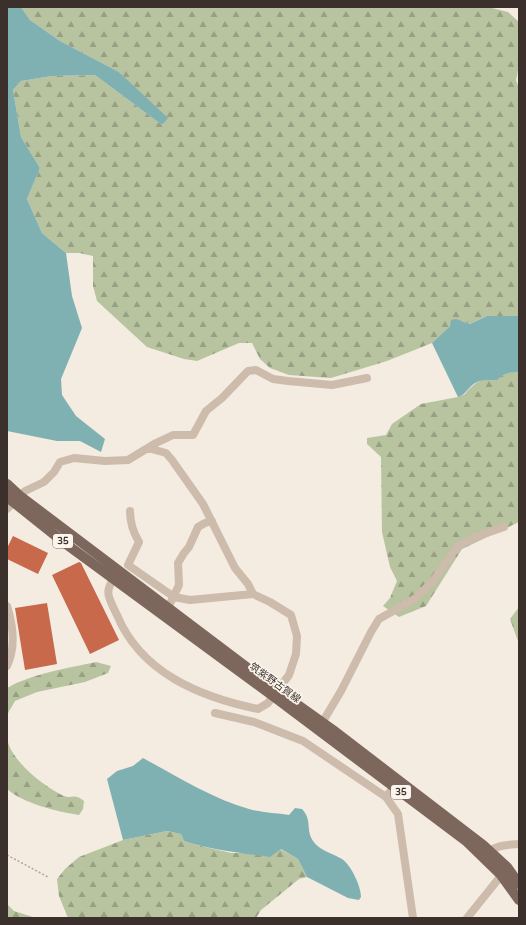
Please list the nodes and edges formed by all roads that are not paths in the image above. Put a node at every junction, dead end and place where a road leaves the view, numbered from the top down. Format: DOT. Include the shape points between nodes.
graph roads {
  1 [pos="367,378"];
  2 [pos="148,448"];
  3 [pos="7,484"];
  4 [pos="12,501"];
  5 [pos="130,511"];
  6 [pos="212,521"];
  7 [pos="504,527"];
  8 [pos="116,575"];
  9 [pos="253,594"];
  10 [pos="174,597"];
  11 [pos="7,606"];
  12 [pos="168,608"];
  13 [pos="7,666"];
  14 [pos="275,693"];
  15 [pos="215,713"];
  16 [pos="322,723"];
  17 [pos="396,784"];
  18 [pos="386,797"];
  19 [pos="519,844"];
  20 [pos="487,854"];
  21 [pos="504,871"];
  22 [pos="519,884"];
  23 [pos="519,900"];
  24 [pos="414,918"];
  25 [pos="467,918"];
  1 -- 2 [label="street" via="332,385 273,379 256,370 248,371 206,411 193,435 173,435"];
  2 -- 4 [label="street" via="128,460 74,458 60,462 44,482"];
  2 -- 6 [label="street" via="166,453 203,504"];
  3 -- 4 [label="main road, 筑紫野古賀線 / 35"];
  4 -- 8 [label="main road, 筑紫野古賀線 / 35" via="66,544"];
  5 -- 10 [label="street" via="132,530 139,542 128,565"];
  6 -- 9 [label="street" via="234,568"];
  6 -- 10 [label="street" via="198,528 178,563 179,585"];
  7 -- 16 [label="street" via="475,537 457,547 433,581 416,598 379,619"];
  8 -- 12 [label="main road, 筑紫野古賀線 / 35"];
  8 -- 14 [label="main road, 筑紫野古賀線 / 35"];
  8 -- 14 [label="street" via="109,584 108,591 122,628 150,662 170,678 226,701 258,709 268,703"];
  9 -- 10 [label="street" via="190,600"];
  9 -- 14 [label="street" via="292,615 297,636 296,654 289,676"];
  10 -- 12 [label="street"];
  11 -- 13 [label="street" via="12,639"];
  12 -- 14 [label="main road, 筑紫野古賀線 / 35"];
  14 -- 16 [label="main road, 筑紫野古賀線 / 35"];
  14 -- 17 [label="main road, 筑紫野古賀線 / 35"];
  15 -- 18 [label="street" via="254,722 303,741"];
  16 -- 17 [label="main road, 筑紫野古賀線 / 35"];
  17 -- 18 [label="street"];
  17 -- 20 [label="main road, 筑紫野古賀線 / 35"];
  18 -- 24 [label="street" via="398,814"];
  19 -- 20 [label="street" via="500,846"];
  20 -- 21 [label="main road, 筑紫野古賀線 / 35"];
  21 -- 22 [label="main road, 筑紫野古賀線 / 35"];
  21 -- 23 [label="main road, 筑紫野古賀線 / 35"];
  21 -- 25 [label="street"];
}
